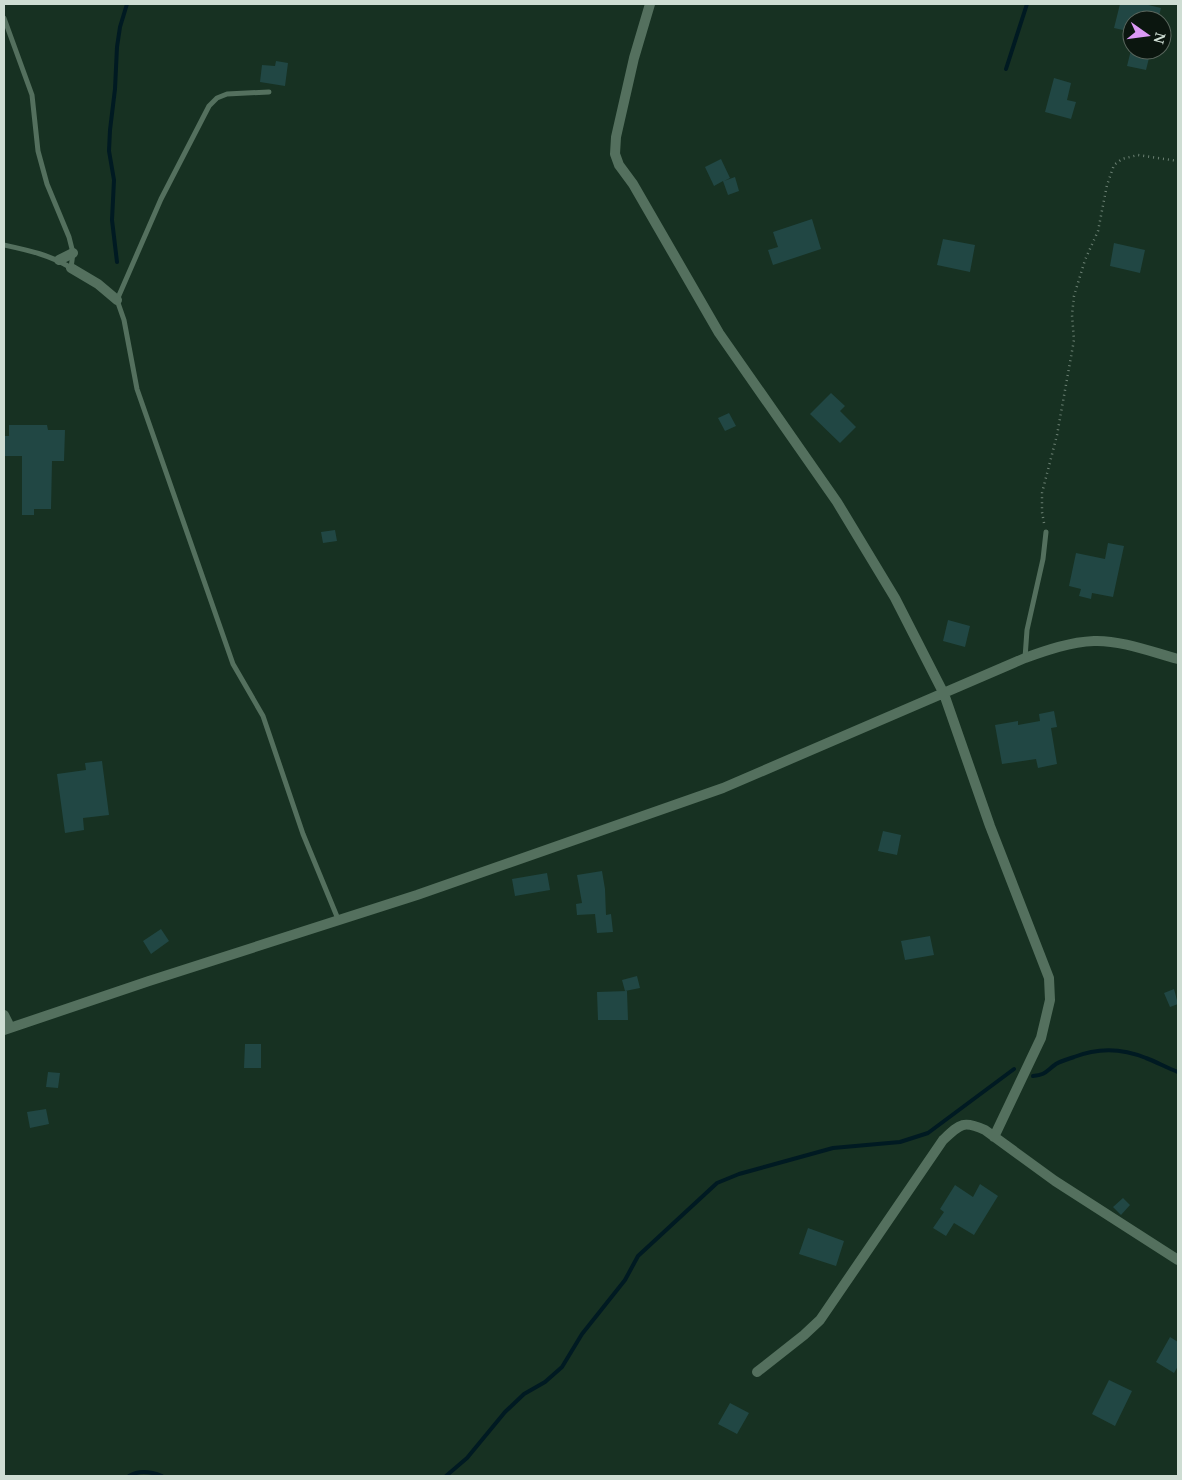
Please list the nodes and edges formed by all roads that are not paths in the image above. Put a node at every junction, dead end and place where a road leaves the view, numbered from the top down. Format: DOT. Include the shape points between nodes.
graph roads {
  1 [pos="650,4"];
  2 [pos="4,18"];
  3 [pos="269,92"];
  4 [pos="4,245"];
  5 [pos="73,253"];
  6 [pos="58,260"];
  7 [pos="71,268"];
  8 [pos="117,300"];
  9 [pos="1046,532"];
  10 [pos="1025,658"];
  11 [pos="1178,659"];
  12 [pos="944,694"];
  13 [pos="338,919"];
  14 [pos="4,1015"];
  15 [pos="7,1029"];
  16 [pos="994,1137"];
  17 [pos="1178,1260"];
  18 [pos="757,1372"];
  1 -- 12 [label="street" via="616,137 615,154 619,165 719,333 838,502 895,598"];
  2 -- 5 [label="lane" via="32,95 38,151 47,184"];
  3 -- 8 [label="lane" via="227,94 209,106 161,199"];
  4 -- 6 [label="lane"];
  5 -- 6 [label="street"];
  5 -- 7 [label="lane"];
  6 -- 7 [label="lane"];
  7 -- 8 [label="street"];
  8 -- 13 [label="lane" via="137,389 233,664 263,716 303,834"];
  9 -- 10 [label="lane" via="1027,630"];
  10 -- 11 [label="street" via="1056,647 1095,641 1131,646"];
  10 -- 12 [label="street"];
  12 -- 13 [label="street" via="723,788 417,895"];
  12 -- 16 [label="street" via="990,826 1049,978 1050,1000 1041,1038"];
  13 -- 15 [label="street"];
  14 -- 15 [label="street"];
  16 -- 17 [label="street" via="1055,1181"];
  16 -- 18 [label="street" via="974,1125 966,1124 954,1129 943,1140 820,1320"];
}
